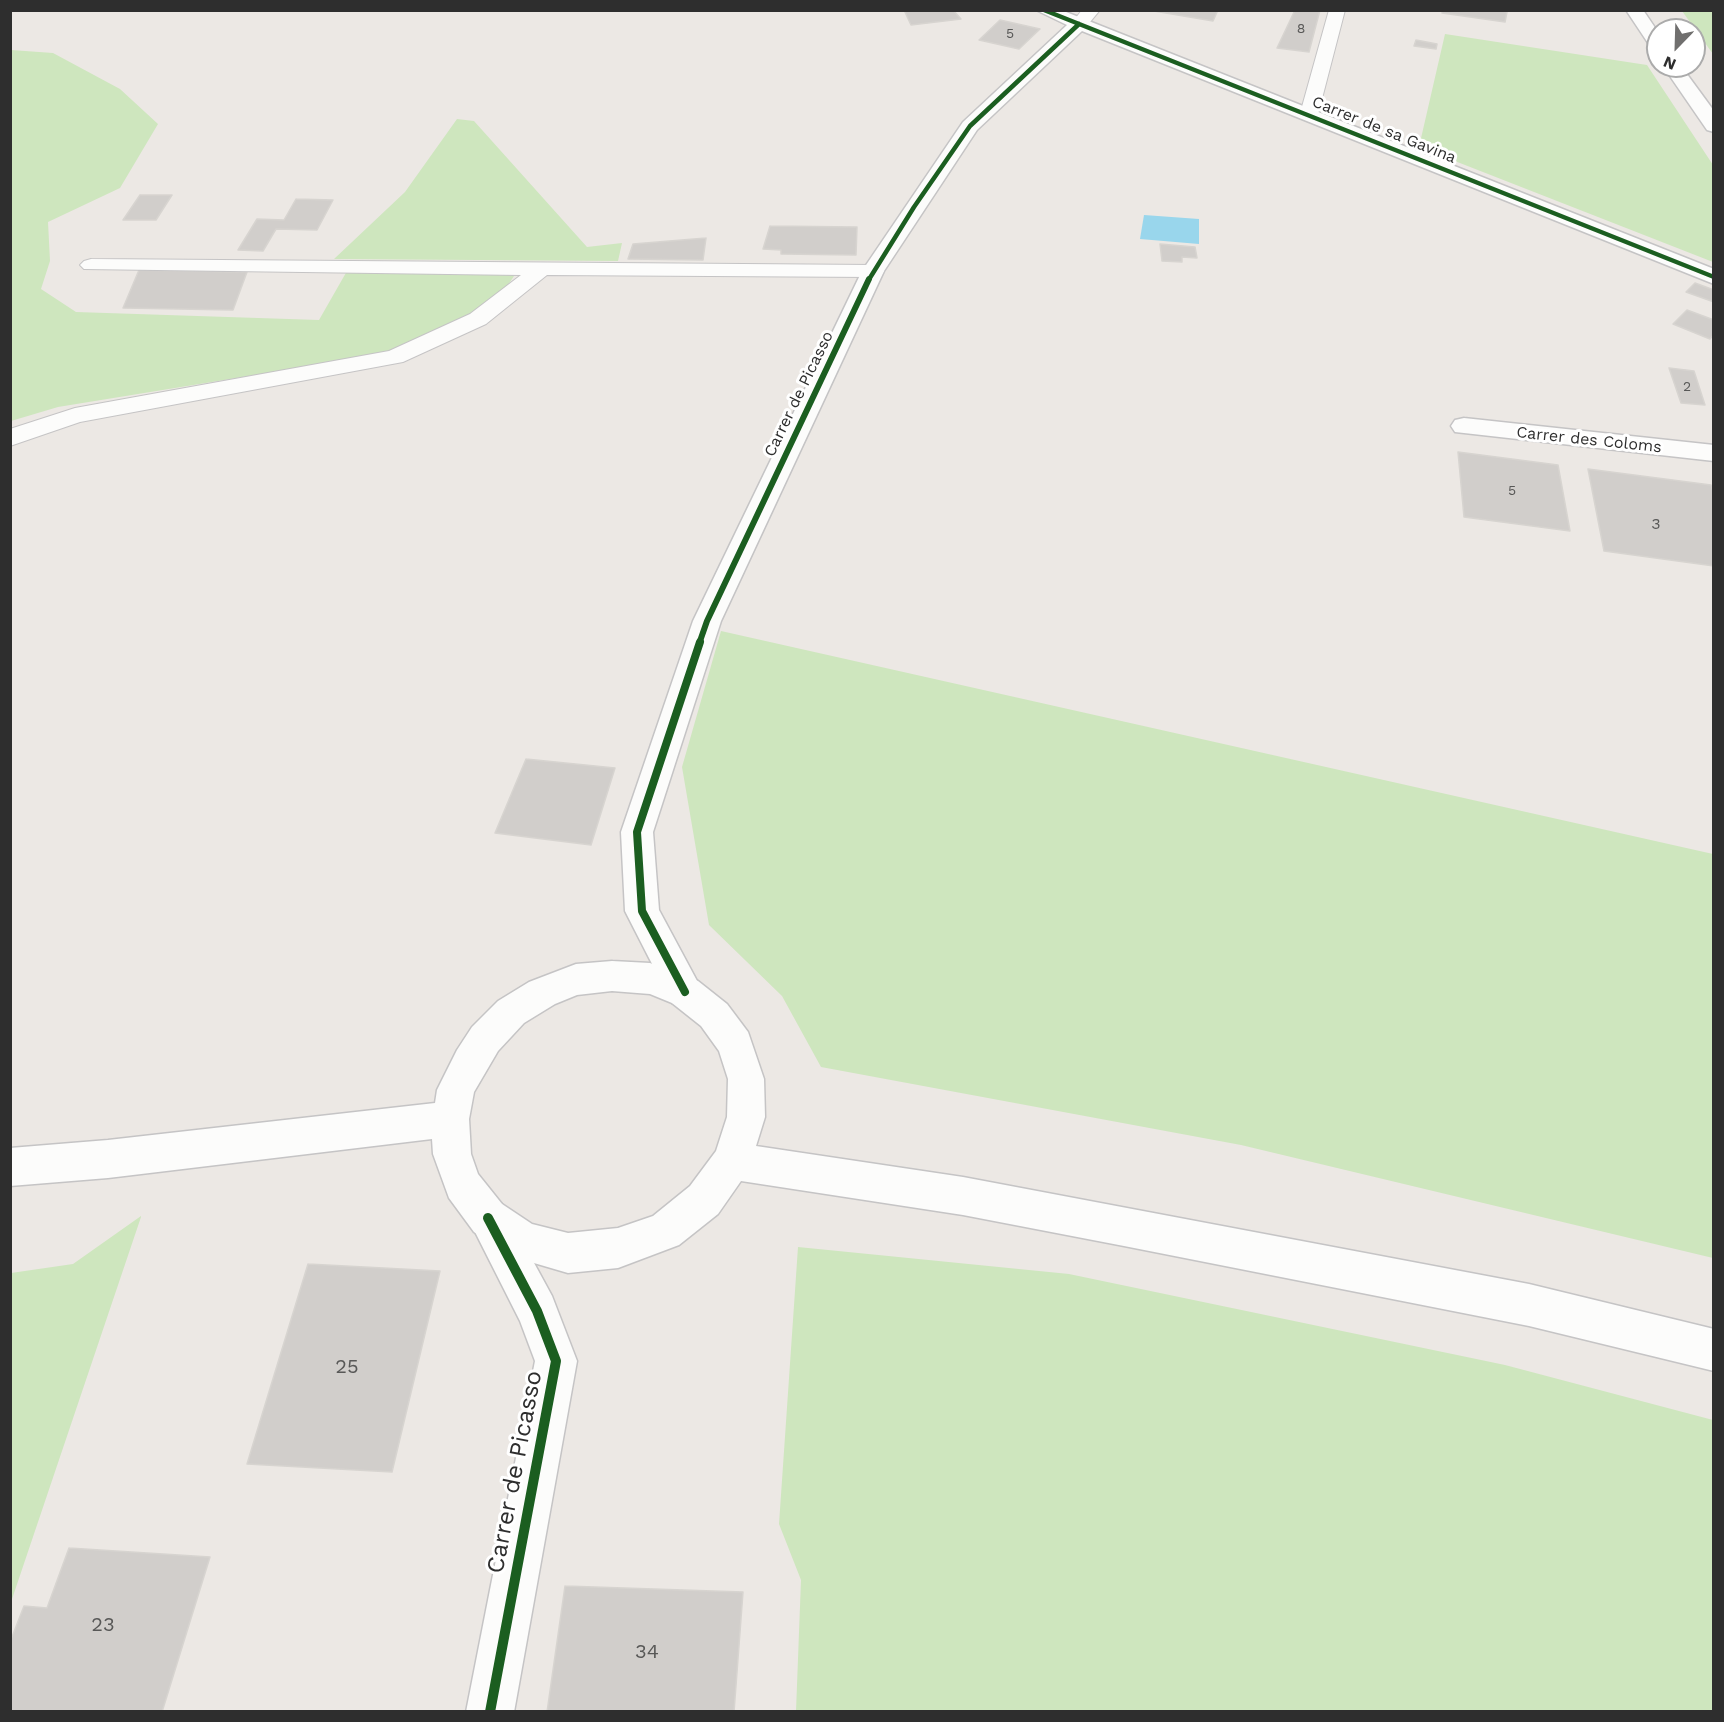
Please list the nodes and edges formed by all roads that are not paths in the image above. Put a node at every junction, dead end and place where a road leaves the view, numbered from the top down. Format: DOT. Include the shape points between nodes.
graph roads {
  1 [pos="1044,10"];
  2 [pos="1338,10"];
  3 [pos="1634,10"];
  4 [pos="1085,17"];
  5 [pos="1646,28"];
  6 [pos="1680,78"];
  7 [pos="1310,114"];
  8 [pos="1713,126"];
  9 [pos="91,265"];
  10 [pos="541,269"];
  11 [pos="873,272"];
  12 [pos="1713,277"];
  13 [pos="1464,426"];
  14 [pos="10,438"];
  15 [pos="1713,453"];
  16 [pos="685,993"];
  17 [pos="450,1119"];
  18 [pos="732,1161"];
  19 [pos="10,1167"];
  20 [pos="488,1218"];
  21 [pos="1713,1350"];
  22 [pos="490,1712"];
  1 -- 4 [label="street, Carrer de sa Gavina"];
  2 -- 7 [label="lane"];
  3 -- 5 [label="street"];
  4 -- 7 [label="street, Carrer de sa Gavina"];
  4 -- 11 [label="street, Carrer de Picasso" via="970,126"];
  6 -- 8 [label="street"];
  7 -- 12 [label="street, Carrer de sa Gavina"];
  9 -- 10 [label="lane"];
  10 -- 11 [label="lane"];
  10 -- 14 [label="lane" via="478,319 395,357 75,415"];
  11 -- 16 [label="street, Carrer de Picasso" via="708,621 637,832 642,911"];
  13 -- 15 [label="street, Carrer des Coloms"];
  16 -- 17 [label="street" via="651,979 612,976 576,980 542,993 511,1012 485,1039 456,1090"];
  16 -- 18 [label="street" via="714,1015 735,1044 746,1079 746,1117"];
  17 -- 19 [label="street"];
  17 -- 20 [label="street" via="452,1154 463,1185"];
  18 -- 20 [label="street" via="704,1200 665,1231 618,1248 568,1253 524,1242"];
  18 -- 21 [label="street" via="963,1196 1124,1226 1529,1305"];
  20 -- 22 [label="street, Carrer de Picasso" via="537,1311 556,1361"];
}
